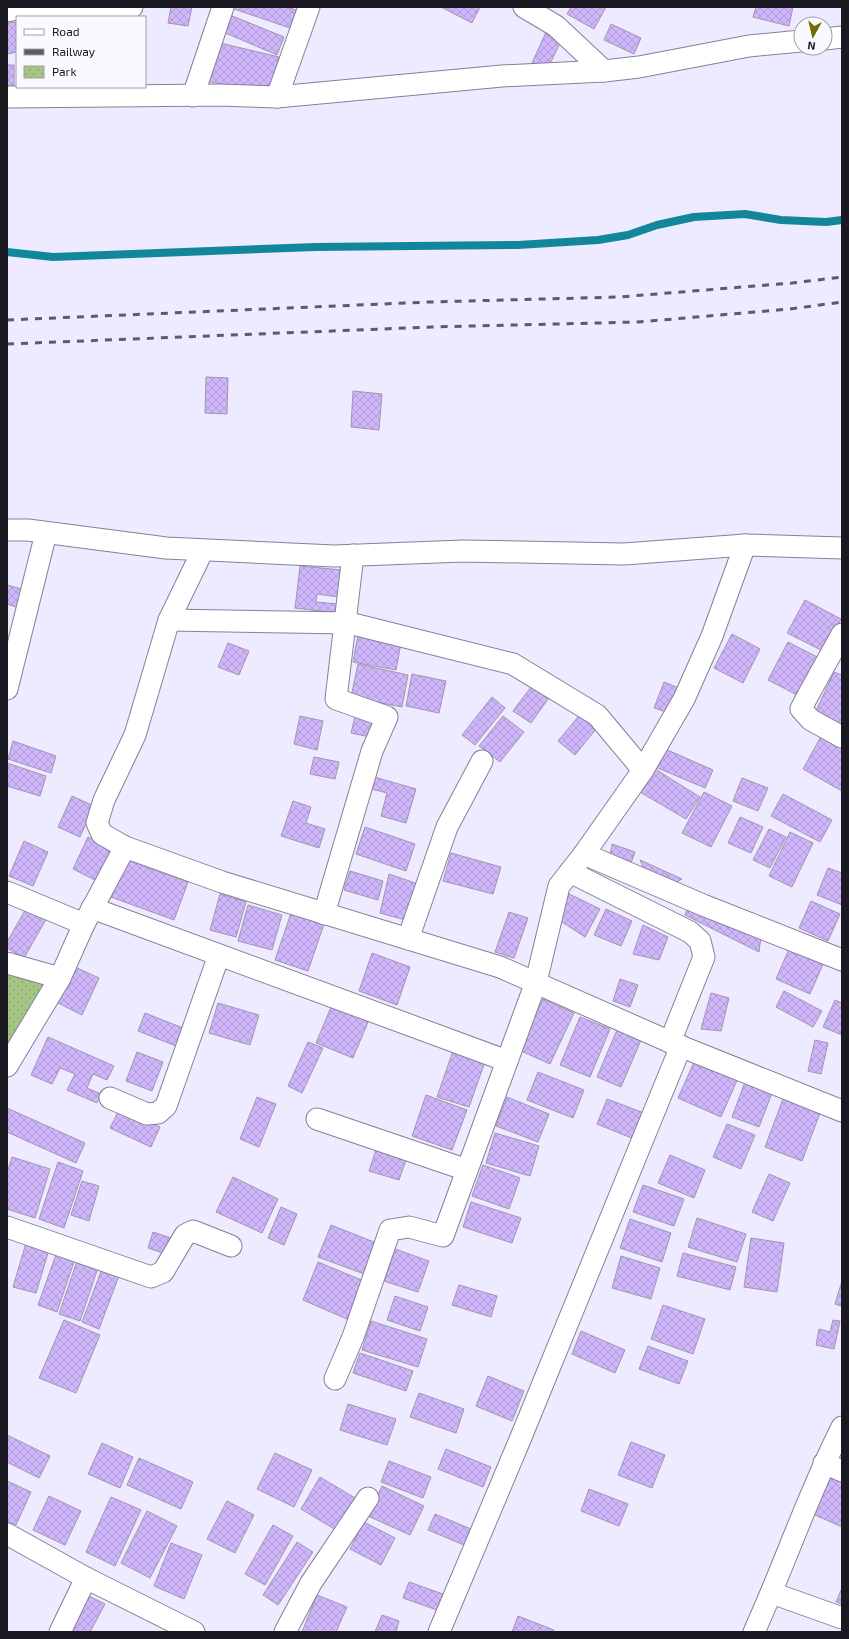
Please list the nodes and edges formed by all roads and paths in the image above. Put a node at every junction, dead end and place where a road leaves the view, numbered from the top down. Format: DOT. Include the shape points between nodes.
graph roads {
  1 [pos="132,7"];
  2 [pos="223,7"];
  3 [pos="309,7"];
  4 [pos="524,7"];
  5 [pos="7,11"];
  6 [pos="793,42"];
  7 [pos="604,71"];
  8 [pos="193,96"];
  9 [pos="7,97"];
  10 [pos="277,97"];
  11 [pos="7,530"];
  12 [pos="46,533"];
  13 [pos="745,545"];
  14 [pos="842,548"];
  15 [pos="203,550"];
  16 [pos="353,555"];
  17 [pos="169,620"];
  18 [pos="345,623"];
  19 [pos="842,634"];
  20 [pos="7,689"];
  21 [pos="842,737"];
  22 [pos="482,760"];
  23 [pos="643,770"];
  24 [pos="125,847"];
  25 [pos="584,854"];
  26 [pos="570,872"];
  27 [pos="7,892"];
  28 [pos="324,914"];
  29 [pos="88,916"];
  30 [pos="408,939"];
  31 [pos="219,955"];
  32 [pos="842,960"];
  33 [pos="7,963"];
  34 [pos="60,978"];
  35 [pos="536,982"];
  36 [pos="676,1044"];
  37 [pos="507,1061"];
  38 [pos="7,1066"];
  39 [pos="110,1098"];
  40 [pos="842,1111"];
  41 [pos="317,1119"];
  42 [pos="467,1170"];
  43 [pos="7,1227"];
  44 [pos="231,1246"];
  45 [pos="335,1378"];
  46 [pos="842,1428"];
  47 [pos="833,1467"];
  48 [pos="368,1498"];
  49 [pos="7,1534"];
  50 [pos="86,1578"];
  51 [pos="772,1593"];
  52 [pos="842,1618"];
  53 [pos="60,1632"];
  54 [pos="194,1632"];
  55 [pos="285,1632"];
  56 [pos="439,1632"];
  57 [pos="754,1632"];
  1 -- 5 [label="street" via="127,10 95,12 16,9"];
  2 -- 8 [label="street"];
  3 -- 10 [label="street"];
  4 -- 7 [label="street" via="556,26"];
  6 -- 7 [label="street" via="749,46 639,67"];
  7 -- 10 [label="street" via="502,76"];
  8 -- 9 [label="street"];
  8 -- 10 [label="street"];
  11 -- 12 [label="street"];
  12 -- 15 [label="street"];
  12 -- 20 [label="street"];
  13 -- 14 [label="street"];
  13 -- 16 [label="street" via="624,554 464,551"];
  13 -- 23 [label="street" via="712,636 684,699"];
  15 -- 16 [label="street"];
  15 -- 17 [label="street"];
  16 -- 18 [label="street"];
  17 -- 18 [label="street"];
  17 -- 24 [label="street" via="135,735 104,800 97,823 102,834"];
  18 -- 23 [label="street" via="513,664 597,715"];
  18 -- 28 [label="street" via="336,699 387,717 372,751"];
  19 -- 21 [label="street" via="801,709 812,720"];
  22 -- 30 [label="street" via="447,827"];
  23 -- 25 [label="street"];
  24 -- 28 [label="street" via="222,882"];
  24 -- 29 [label="street"];
  25 -- 26 [label="street"];
  25 -- 32 [label="street"];
  26 -- 35 [label="street" via="559,886"];
  26 -- 36 [label="street" via="690,932 700,941 704,957"];
  27 -- 29 [label="street"];
  28 -- 30 [label="street"];
  29 -- 31 [label="street"];
  29 -- 34 [label="street"];
  30 -- 35 [label="street" via="500,967"];
  31 -- 37 [label="street"];
  31 -- 39 [label="street" via="166,1106 158,1113 147,1114"];
  33 -- 34 [label="street"];
  34 -- 38 [label="street"];
  35 -- 36 [label="street"];
  35 -- 37 [label="street"];
  36 -- 40 [label="street"];
  36 -- 56 [label="street" via="516,1450"];
  37 -- 42 [label="street"];
  41 -- 42 [label="street"];
  42 -- 45 [label="street" via="443,1236 409,1227 390,1230 353,1337"];
  43 -- 44 [label="street" via="151,1277 163,1272 185,1235 193,1231"];
  46 -- 47 [label="street"];
  47 -- 51 [label="street" via="797,1525"];
  48 -- 55 [label="street" via="311,1583"];
  49 -- 50 [label="street"];
  50 -- 53 [label="street"];
  50 -- 54 [label="street"];
  51 -- 52 [label="street"];
  51 -- 57 [label="street"];
}
